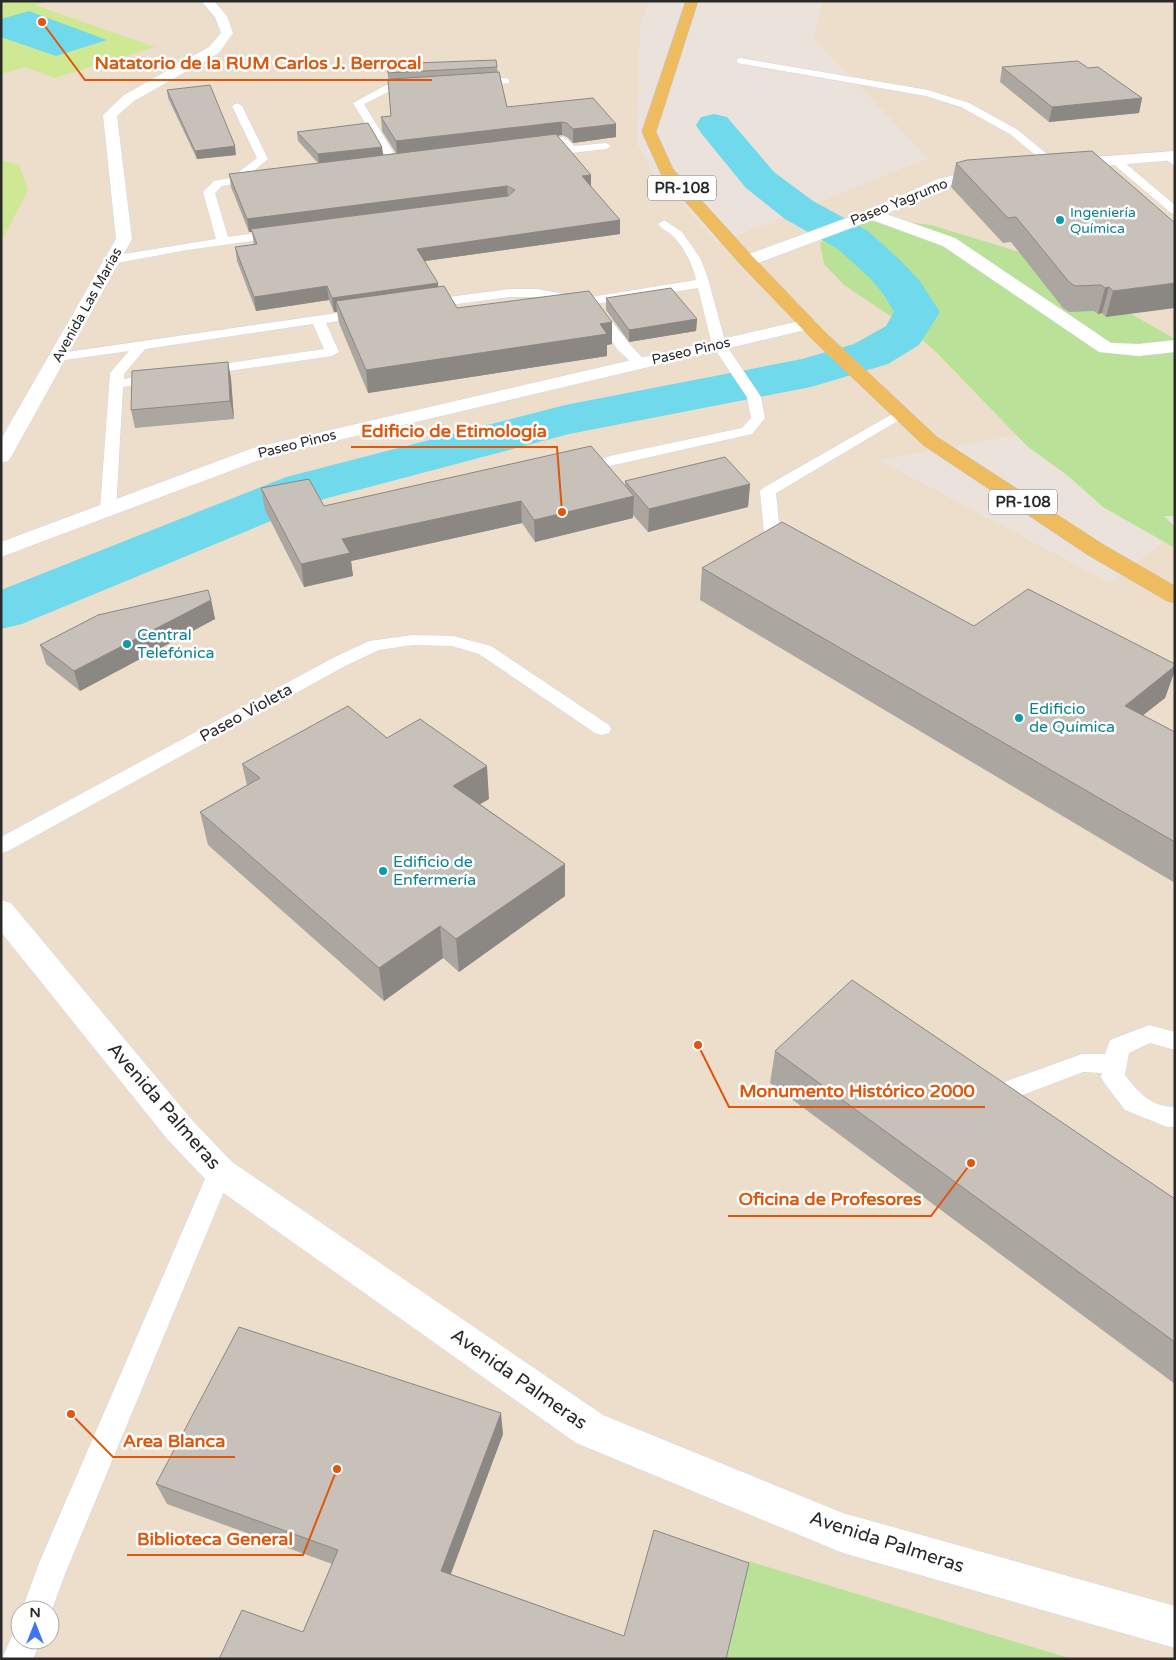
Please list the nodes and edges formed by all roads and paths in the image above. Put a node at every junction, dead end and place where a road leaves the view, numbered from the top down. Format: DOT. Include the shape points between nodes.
graph roads {
  1 [pos="206,1"];
  2 [pos="692,1"];
  3 [pos="740,61"];
  4 [pos="506,81"];
  5 [pos="468,83"];
  6 [pos="428,85"];
  7 [pos="238,106"];
  8 [pos="525,144"];
  9 [pos="606,146"];
  10 [pos="1172,158"];
  11 [pos="393,160"];
  12 [pos="1115,160"];
  13 [pos="1054,165"];
  14 [pos="1037,166"];
  15 [pos="1001,169"];
  16 [pos="266,176"];
  17 [pos="236,179"];
  18 [pos="1175,211"];
  19 [pos="872,214"];
  20 [pos="664,224"];
  21 [pos="292,232"];
  22 [pos="223,241"];
  23 [pos="112,260"];
  24 [pos="748,261"];
  25 [pos="703,283"];
  26 [pos="585,302"];
  27 [pos="414,306"];
  28 [pos="375,312"];
  29 [pos="318,320"];
  30 [pos="813,330"];
  31 [pos="140,345"];
  32 [pos="720,345"];
  33 [pos="1175,346"];
  34 [pos="58,356"];
  35 [pos="639,362"];
  36 [pos="116,384"];
  37 [pos="901,413"];
  38 [pos="4,449"];
  39 [pos="610,461"];
  40 [pos="108,510"];
  41 [pos="773,544"];
  42 [pos="1,550"];
  43 [pos="1175,596"];
  44 [pos="602,729"];
  45 [pos="1,846"];
  46 [pos="1,911"];
  47 [pos="1175,1040"];
  48 [pos="1115,1064"];
  49 [pos="976,1078"];
  50 [pos="1175,1116"];
  51 [pos="220,1172"];
  52 [pos="41,1600"];
  53 [pos="1175,1627"];
  1 -- 23 [label="street, Avenida Las Marías" via="221,16 227,33 214,50 129,98 110,114 124,239"];
  2 -- 24 [label="main road, PR-108" via="649,132 666,171"];
  3 -- 13 [label="lane" via="928,93 965,105 1014,132"];
  4 -- 5 [label="lane"];
  6 -- 11 [label="lane" via="390,87 358,103"];
  7 -- 17 [label="lane" via="262,159"];
  8 -- 9 [label="lane" via="562,140 572,150"];
  10 -- 12 [label="street"];
  12 -- 13 [label="street"];
  12 -- 18 [label="lane"];
  13 -- 14 [label="street"];
  15 -- 19 [label="street, Paseo Yagrumo" via="942,182"];
  16 -- 17 [label="lane"];
  17 -- 22 [label="lane" via="218,183 209,192"];
  19 -- 24 [label="street, Paseo Yagrumo"];
  19 -- 33 [label="street" via="949,242 1106,348 1139,350"];
  20 -- 25 [label="lane" via="686,245 701,269"];
  21 -- 22 [label="lane"];
  22 -- 23 [label="lane"];
  23 -- 34 [label="street, Avenida Las Marías"];
  24 -- 30 [label="main road, PR-108"];
  25 -- 26 [label="lane"];
  25 -- 32 [label="lane"];
  26 -- 27 [label="lane" via="537,293 510,293"];
  26 -- 35 [label="lane" via="602,316 623,347"];
  28 -- 29 [label="lane"];
  29 -- 31 [label="lane"];
  29 -- 36 [label="lane" via="332,352"];
  30 -- 32 [label="street, Paseo Pinos"];
  30 -- 37 [label="main road, PR-108"];
  31 -- 34 [label="lane"];
  31 -- 36 [label="lane" via="117,374"];
  32 -- 35 [label="street, Paseo Pinos"];
  32 -- 39 [label="lane" via="754,397 758,418 747,430"];
  34 -- 38 [label="street, Avenida Las Marías"];
  35 -- 40 [label="street, Paseo Pinos" via="260,452"];
  36 -- 40 [label="lane"];
  37 -- 41 [label="lane" via="768,491"];
  37 -- 43 [label="main road, PR-108" via="930,441 1096,550"];
  40 -- 42 [label="street, Paseo Pinos"];
  44 -- 45 [label="lane, Paseo Violeta" via="485,650 454,641 413,640 375,645"];
  46 -- 51 [label="street, Avenida Palmeras" via="180,1130"];
  47 -- 48 [label="lane" via="1149,1034 1118,1047"];
  48 -- 49 [label="lane" via="1082,1063 999,1094"];
  48 -- 50 [label="lane" via="1113,1077 1134,1103 1168,1117"];
  51 -- 52 [label="lane"];
  51 -- 53 [label="street, Avenida Palmeras" via="590,1429 843,1533"];
}
